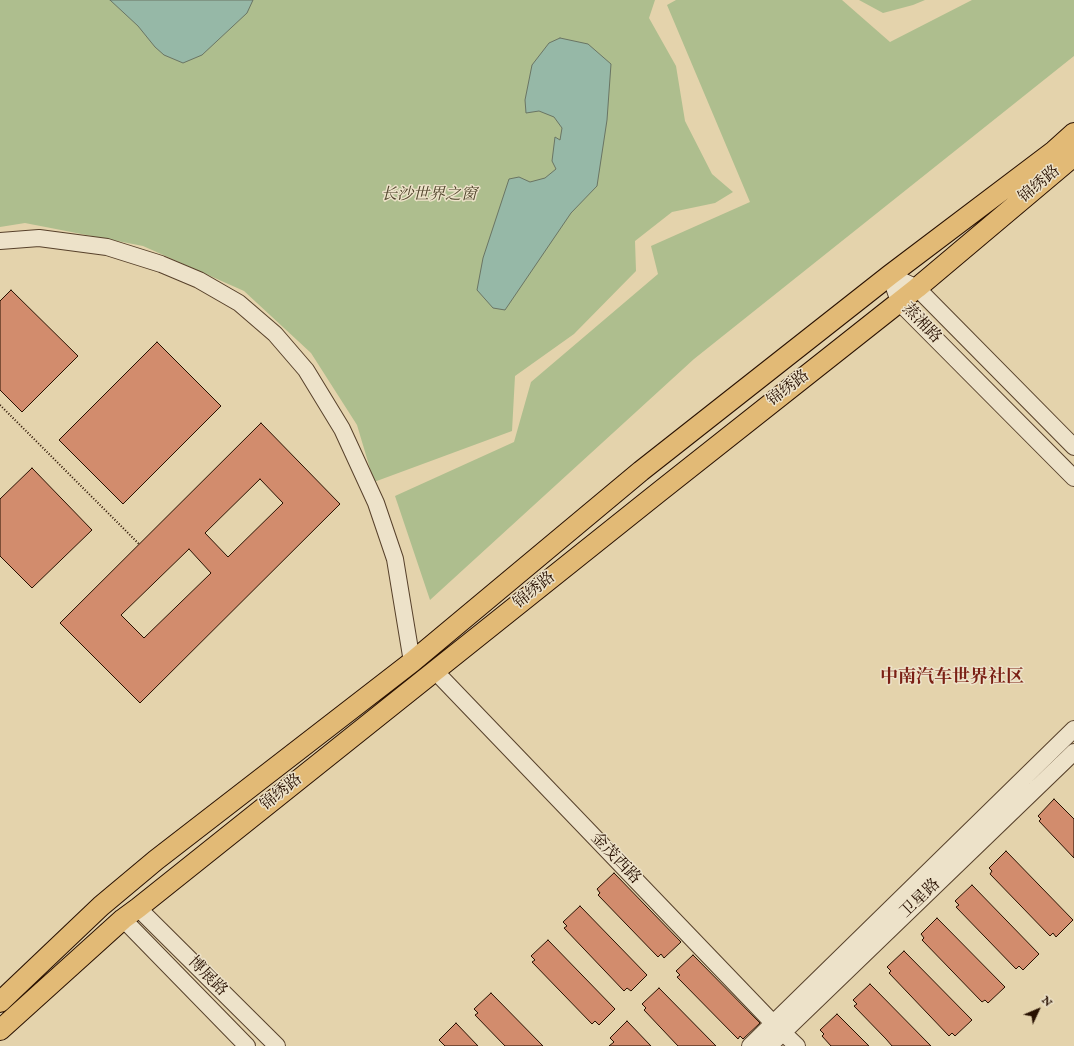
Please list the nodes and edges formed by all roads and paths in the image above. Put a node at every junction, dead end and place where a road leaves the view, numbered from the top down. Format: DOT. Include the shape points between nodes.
graph roads {
  1 [pos="1074,133"];
  2 [pos="1067,160"];
  3 [pos="0,241"];
  4 [pos="890,275"];
  5 [pos="917,288"];
  6 [pos="899,302"];
  7 [pos="0,405"];
  8 [pos="1074,447"];
  9 [pos="1074,478"];
  10 [pos="139,544"];
  11 [pos="412,662"];
  12 [pos="435,671"];
  13 [pos="1074,729"];
  14 [pos="1074,752"];
  15 [pos="130,914"];
  16 [pos="0,1002"];
  17 [pos="778,1028"];
  18 [pos="0,1030"];
  19 [pos="247,1046"];
  20 [pos="277,1046"];
  21 [pos="750,1046"];
  22 [pos="769,1046"];
  23 [pos="797,1046"];
  1 -- 2 [label="main road, 锦绣路"];
  2 -- 4 [label="main road, 锦绣路"];
  2 -- 5 [label="main road, 锦绣路"];
  3 -- 11 [label="street" via="39,238 107,247 161,264 199,280 239,303 275,334 306,370 342,429 376,503 395,559"];
  4 -- 5 [label="street, 蒸湘路"];
  4 -- 6 [label="street, 蒸湘路"];
  4 -- 11 [label="main road, 锦绣路" via="641,471"];
  5 -- 6 [label="main road, 锦绣路"];
  5 -- 8 [label="street, 蒸湘路"];
  6 -- 9 [label="street, 蒸湘路"];
  6 -- 12 [label="main road, 锦绣路"];
  7 -- 10 [label="path"];
  11 -- 16 [label="main road, 锦绣路" via="156,860 102,906"];
  12 -- 15 [label="main road, 锦绣路"];
  12 -- 17 [label="street, 金茂西路"];
  13 -- 17 [label="street"];
  14 -- 17 [label="street, 卫星路"];
  15 -- 18 [label="main road, 锦绣路"];
  15 -- 19 [label="street, 博展路"];
  15 -- 20 [label="street, 博展路"];
  17 -- 21 [label="street"];
  17 -- 22 [label="street, 卫星路"];
  17 -- 23 [label="street, 金茂西路"];
}
